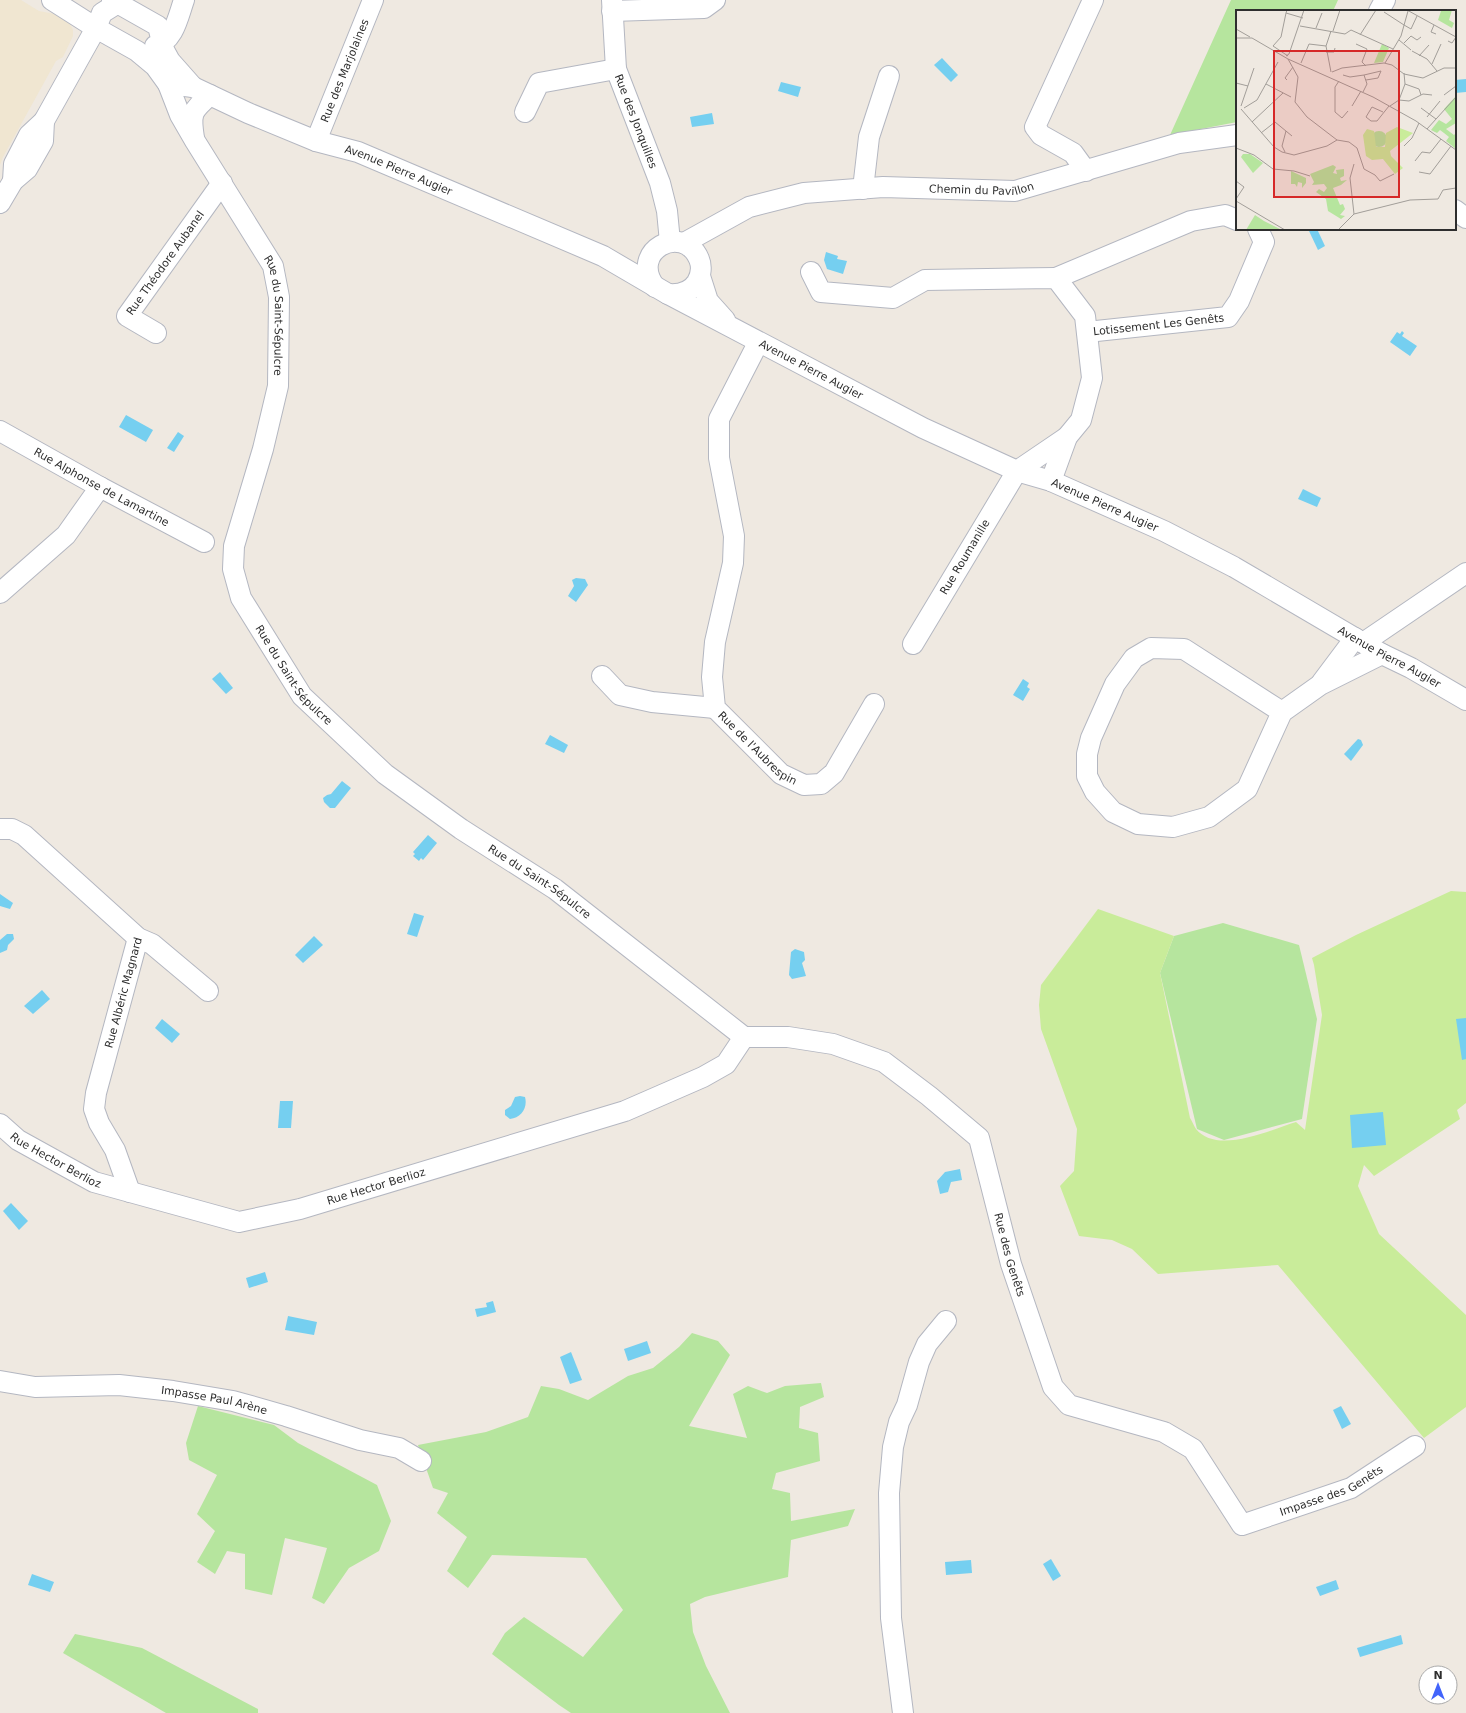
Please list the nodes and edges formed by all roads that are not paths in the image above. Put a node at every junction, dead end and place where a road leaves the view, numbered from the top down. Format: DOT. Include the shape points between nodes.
graph roads {
  1 [pos="52,0"];
  2 [pos="184,0"];
  3 [pos="373,0"];
  4 [pos="715,0"];
  5 [pos="1094,0"];
  6 [pos="1385,0"];
  7 [pos="115,2"];
  8 [pos="612,5"];
  9 [pos="1380,10"];
  10 [pos="96,28"];
  11 [pos="160,35"];
  12 [pos="137,51"];
  13 [pos="616,69"];
  14 [pos="889,76"];
  15 [pos="168,84"];
  16 [pos="201,91"];
  17 [pos="525,112"];
  18 [pos="1236,135"];
  19 [pos="195,142"];
  20 [pos="316,142"];
  21 [pos="1086,171"];
  22 [pos="222,183"];
  23 [pos="863,189"];
  24 [pos="0,203"];
  25 [pos="1456,211"];
  26 [pos="1466,218"];
  27 [pos="724,220"];
  28 [pos="1236,220"];
  29 [pos="1258,230"];
  30 [pos="670,244"];
  31 [pos="603,256"];
  32 [pos="700,269"];
  33 [pos="811,272"];
  34 [pos="1056,278"];
  35 [pos="661,291"];
  36 [pos="733,329"];
  37 [pos="1087,332"];
  38 [pos="156,333"];
  39 [pos="758,343"];
  40 [pos="0,430"];
  41 [pos="1067,437"];
  42 [pos="1017,471"];
  43 [pos="1051,481"];
  44 [pos="100,487"];
  45 [pos="204,542"];
  46 [pos="1466,573"];
  47 [pos="0,593"];
  48 [pos="1359,640"];
  49 [pos="913,644"];
  50 [pos="1382,654"];
  51 [pos="602,676"];
  52 [pos="1320,685"];
  53 [pos="1466,700"];
  54 [pos="874,704"];
  55 [pos="715,708"];
  56 [pos="1282,712"];
  57 [pos="0,829"];
  58 [pos="138,938"];
  59 [pos="208,991"];
  60 [pos="744,1037"];
  61 [pos="0,1124"];
  62 [pos="130,1192"];
  63 [pos="946,1321"];
  64 [pos="0,1381"];
  65 [pos="1415,1446"];
  66 [pos="421,1461"];
  67 [pos="1242,1525"];
  68 [pos="903,1713"];
  1 -- 10 [label="street"];
  2 -- 11 [label="street"];
  3 -- 20 [label="street, Rue des Marjolaines"];
  4 -- 8 [label="street" via="704,8"];
  5 -- 21 [label="street" via="1035,127 1041,135 1073,153"];
  6 -- 9 [label="street"];
  7 -- 10 [label="street" via="102,13"];
  7 -- 11 [label="street"];
  8 -- 13 [label="street, Rue des Jonquilles"];
  10 -- 12 [label="street"];
  10 -- 24 [label="street" via="44,121 29,135 14,164 13,181"];
  11 -- 12 [label="street"];
  11 -- 16 [label="street, Avenue Pierre Augier" via="170,61"];
  12 -- 15 [label="street" via="155,66"];
  13 -- 17 [label="street" via="539,83"];
  13 -- 30 [label="street, Rue des Jonquilles" via="660,183 667,211"];
  14 -- 23 [label="street" via="869,137"];
  15 -- 16 [label="street, Avenue Pierre Augier"];
  15 -- 19 [label="street, Rue du Saint-Sépulcre" via="180,115"];
  16 -- 19 [label="street, Rue du Saint-Sépulcre" via="191,122"];
  16 -- 20 [label="street, Avenue Pierre Augier"];
  18 -- 21 [label="street, Chemin du Pavillon" via="1179,144"];
  19 -- 22 [label="street, Rue du Saint-Sépulcre"];
  20 -- 31 [label="street, Avenue Pierre Augier" via="358,152"];
  21 -- 23 [label="street, Chemin du Pavillon" via="1015,191"];
  22 -- 38 [label="street, Rue Théodore Aubanel" via="127,316"];
  22 -- 60 [label="street, Rue du Saint-Sépulcre" via="273,266 279,297 278,386 263,449 234,546 233,569 241,598 302,696 385,774 461,829 555,889"];
  23 -- 27 [label="street, Chemin du Pavillon" via="804,193 749,207"];
  25 -- 26 [label="street"];
  27 -- 30 [label="street, Chemin du Pavillon"];
  27 -- 32 [label="street"];
  28 -- 34 [label="street" via="1225,215 1191,221"];
  29 -- 37 [label="street, Lotissement Les Genêts" via="1264,242 1239,301 1228,317"];
  30 -- 31 [label="street, Avenue Pierre Augier" via="638,256"];
  30 -- 32 [label="street" via="691,248 697,254"];
  30 -- 35 [label="street" via="650,257 647,265 649,277"];
  31 -- 35 [label="street, Avenue Pierre Augier"];
  32 -- 35 [label="street" via="697,282 687,292 681,294"];
  32 -- 36 [label="street" via="708,301"];
  33 -- 34 [label="street" via="821,292 893,298 925,280"];
  34 -- 37 [label="street, Lotissement Les Genêts" via="1085,316"];
  35 -- 36 [label="street, Avenue Pierre Augier"];
  36 -- 39 [label="street, Avenue Pierre Augier"];
  37 -- 41 [label="street, Lotissement Les Genêts" via="1092,378 1081,420"];
  39 -- 42 [label="street, Avenue Pierre Augier" via="923,428"];
  39 -- 55 [label="street, Rue de l'Aubrespin" via="719,419 719,458 734,536 733,563 715,642 712,677"];
  40 -- 44 [label="street, Rue Alphonse de Lamartine"];
  41 -- 42 [label="street, Lotissement Les Genêts"];
  41 -- 43 [label="street, Lotissement Les Genêts"];
  42 -- 43 [label="street, Avenue Pierre Augier"];
  42 -- 49 [label="street, Rue Roumanille"];
  43 -- 48 [label="street, Avenue Pierre Augier" via="1164,531 1234,567"];
  44 -- 45 [label="street, Rue Alphonse de Lamartine"];
  44 -- 47 [label="street" via="66,535"];
  46 -- 48 [label="street"];
  48 -- 50 [label="street, Avenue Pierre Augier"];
  48 -- 52 [label="street"];
  50 -- 52 [label="street"];
  50 -- 53 [label="street, Avenue Pierre Augier"];
  51 -- 55 [label="street" via="620,695 652,702"];
  52 -- 56 [label="street"];
  54 -- 55 [label="street, Rue de l'Aubrespin" via="834,773 821,784 804,784 781,774"];
  56 -- 56 [label="street" via="1247,789 1209,817 1172,827 1138,824 1113,812 1095,792 1087,776 1087,754 1091,738 1115,684 1134,658 1151,648 1184,649"];
  57 -- 58 [label="street, Rue Albéric Magnard" via="12,829 24,835"];
  58 -- 59 [label="street" via="152,944"];
  58 -- 62 [label="street, Rue Albéric Magnard" via="94,1108 99,1123 115,1150"];
  60 -- 62 [label="street, Rue Hector Berlioz" via="726,1064 625,1111 300,1208 239,1222"];
  60 -- 67 [label="street, Rue des Genêts" via="788,1037 833,1044 884,1062 979,1138 1011,1264 1053,1387 1069,1405 1164,1432 1193,1449"];
  61 -- 62 [label="street, Rue Hector Berlioz" via="18,1140 94,1182"];
  63 -- 68 [label="street" via="927,1344 919,1362 893,1447 889,1493 891,1618"];
  64 -- 66 [label="street, Impasse Paul Arène" via="35,1387 119,1385 233,1401 360,1440 399,1448"];
  65 -- 67 [label="street, Impasse des Genêts" via="1351,1488"];
}
